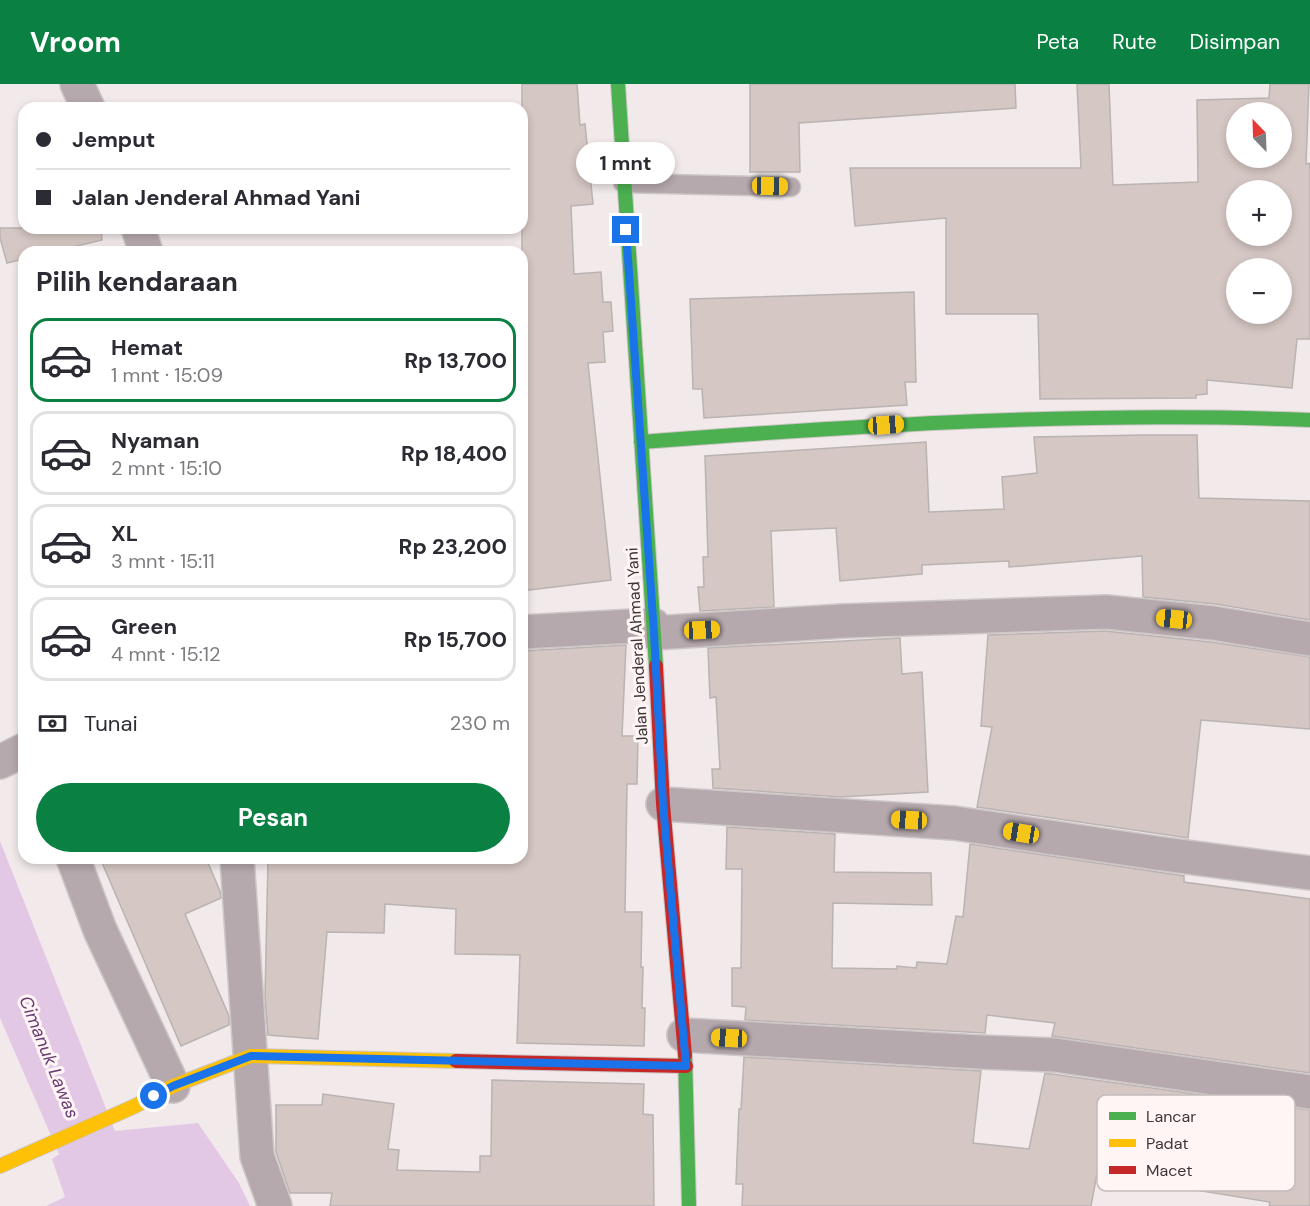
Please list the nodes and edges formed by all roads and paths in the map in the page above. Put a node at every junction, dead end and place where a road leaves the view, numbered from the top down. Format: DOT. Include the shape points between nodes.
graph roads {
  1 [pos="77,84"];
  2 [pos="618,84"];
  3 [pos="85,102"];
  4 [pos="623,183"];
  5 [pos="791,187"];
  6 [pos="1310,420"];
  7 [pos="641,442"];
  8 [pos="654,629"];
  9 [pos="528,632"];
  10 [pos="1310,639"];
  11 [pos="663,804"];
  12 [pos="75,864"];
  13 [pos="237,864"];
  14 [pos="1310,873"];
  15 [pos="685,1051"];
  16 [pos="251,1056"];
  17 [pos="173,1086"];
  18 [pos="1310,1092"];
  19 [pos="0,1166"];
  20 [pos="275,1206"];
  21 [pos="689,1206"];
  1 -- 3 [label="street"];
  2 -- 4 [label="street, Jalan Jenderal Ahmad Yani"];
  4 -- 5 [label="lane"];
  4 -- 7 [label="street, Jalan Jenderal Ahmad Yani"];
  6 -- 7 [label="street" via="1236,416 996,418"];
  7 -- 8 [label="street, Jalan Jenderal Ahmad Yani"];
  8 -- 9 [label="street"];
  8 -- 10 [label="street" via="1106,612 1213,623"];
  8 -- 11 [label="street, Jalan Jenderal Ahmad Yani"];
  11 -- 14 [label="street" via="954,823"];
  11 -- 15 [label="street, Jalan Jenderal Ahmad Yani"];
  12 -- 17 [label="street" via="100,930"];
  13 -- 16 [label="street"];
  15 -- 16 [label="street"];
  15 -- 18 [label="street" via="1055,1055"];
  15 -- 21 [label="street, Jalan Jenderal Ahmad Yani"];
  16 -- 17 [label="street"];
  16 -- 20 [label="street" via="257,1156"];
  17 -- 19 [label="street"];
}
